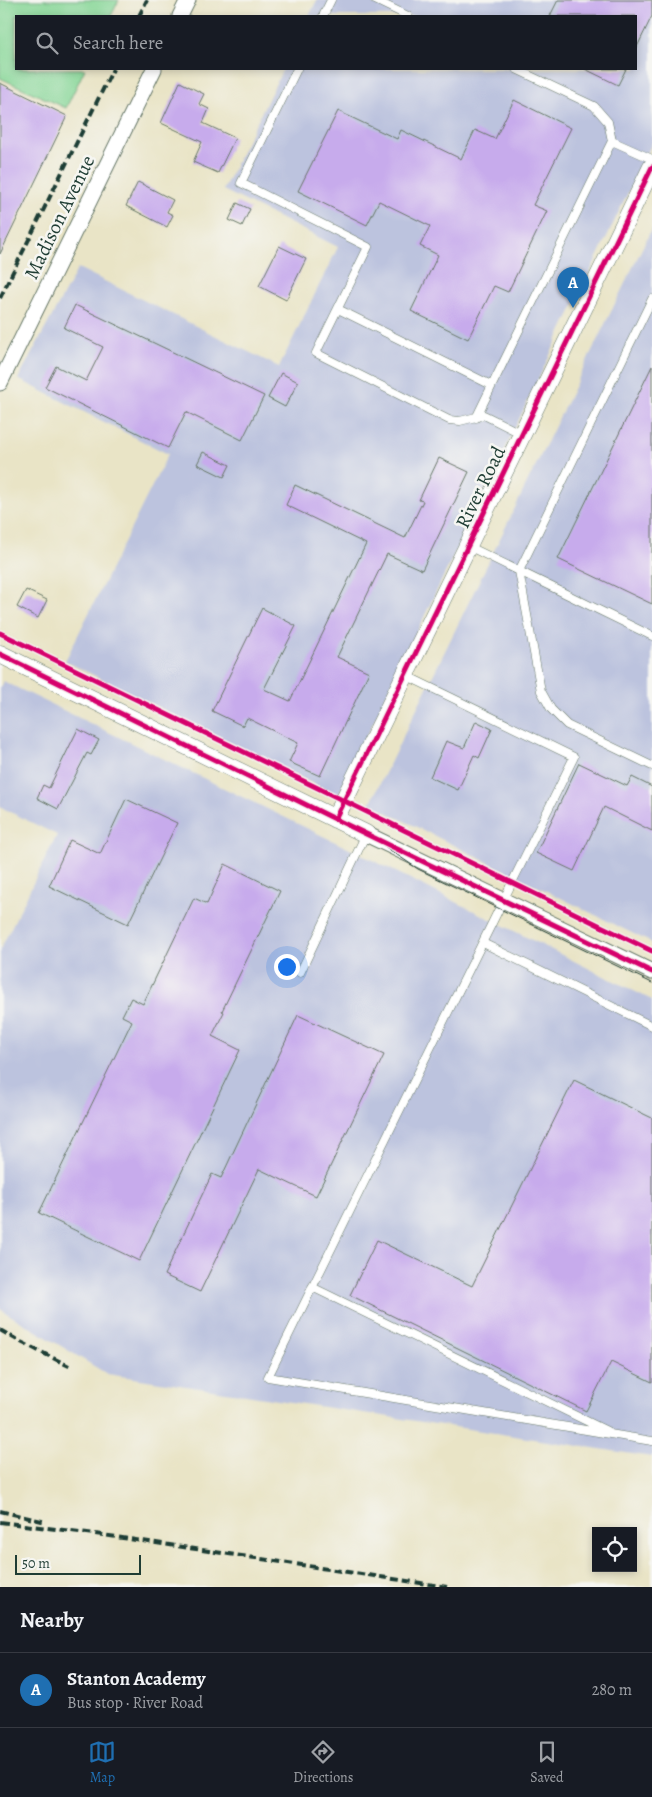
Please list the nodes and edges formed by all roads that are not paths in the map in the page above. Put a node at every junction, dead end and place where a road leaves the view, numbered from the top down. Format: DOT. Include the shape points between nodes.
graph roads {
  1 [pos="188,0"];
  2 [pos="331,0"];
  3 [pos="375,0"];
  4 [pos="180,15"];
  5 [pos="324,15"];
  6 [pos="406,15"];
  7 [pos="154,70"];
  8 [pos="297,70"];
  9 [pos="518,70"];
  10 [pos="612,141"];
  11 [pos="652,159"];
  12 [pos="652,167"];
  13 [pos="652,299"];
  14 [pos="338,308"];
  15 [pos="0,383"];
  16 [pos="491,385"];
  17 [pos="476,418"];
  18 [pos="522,434"];
  19 [pos="468,546"];
  20 [pos="519,571"];
  21 [pos="652,636"];
  22 [pos="0,654"];
  23 [pos="405,675"];
  24 [pos="652,766"];
  25 [pos="335,819"];
  26 [pos="366,834"];
  27 [pos="504,901"];
  28 [pos="483,944"];
  29 [pos="652,972"];
  30 [pos="300,974"];
  31 [pos="652,1026"];
  32 [pos="312,1287"];
  33 [pos="614,1434"];
  34 [pos="652,1441"];
  1 -- 4 [label="street"];
  2 -- 5 [label="lane"];
  3 -- 6 [label="lane"];
  7 -- 15 [label="street, Madison Avenue"];
  8 -- 14 [label="lane" via="241,183 368,247"];
  9 -- 10 [label="lane" via="594,106 608,122"];
  10 -- 11 [label="lane"];
  10 -- 16 [label="lane"];
  12 -- 18 [label="street, River Road"];
  13 -- 20 [label="lane"];
  14 -- 16 [label="lane"];
  14 -- 17 [label="lane" via="316,353 449,420"];
  16 -- 17 [label="lane"];
  17 -- 18 [label="lane" via="484,415"];
  18 -- 19 [label="street, River Road"];
  19 -- 20 [label="lane"];
  19 -- 23 [label="street, River Road"];
  20 -- 21 [label="lane"];
  20 -- 24 [label="lane" via="541,691 551,709 567,725"];
  22 -- 25 [label="street"];
  23 -- 25 [label="street, River Road"];
  23 -- 27 [label="lane" via="574,757"];
  25 -- 26 [label="street"];
  26 -- 27 [label="street"];
  26 -- 30 [label="lane"];
  27 -- 28 [label="lane"];
  27 -- 29 [label="street"];
  28 -- 31 [label="lane"];
  28 -- 32 [label="lane"];
  32 -- 33 [label="lane"];
  32 -- 33 [label="lane" via="268,1377"];
  33 -- 34 [label="lane"];
}
